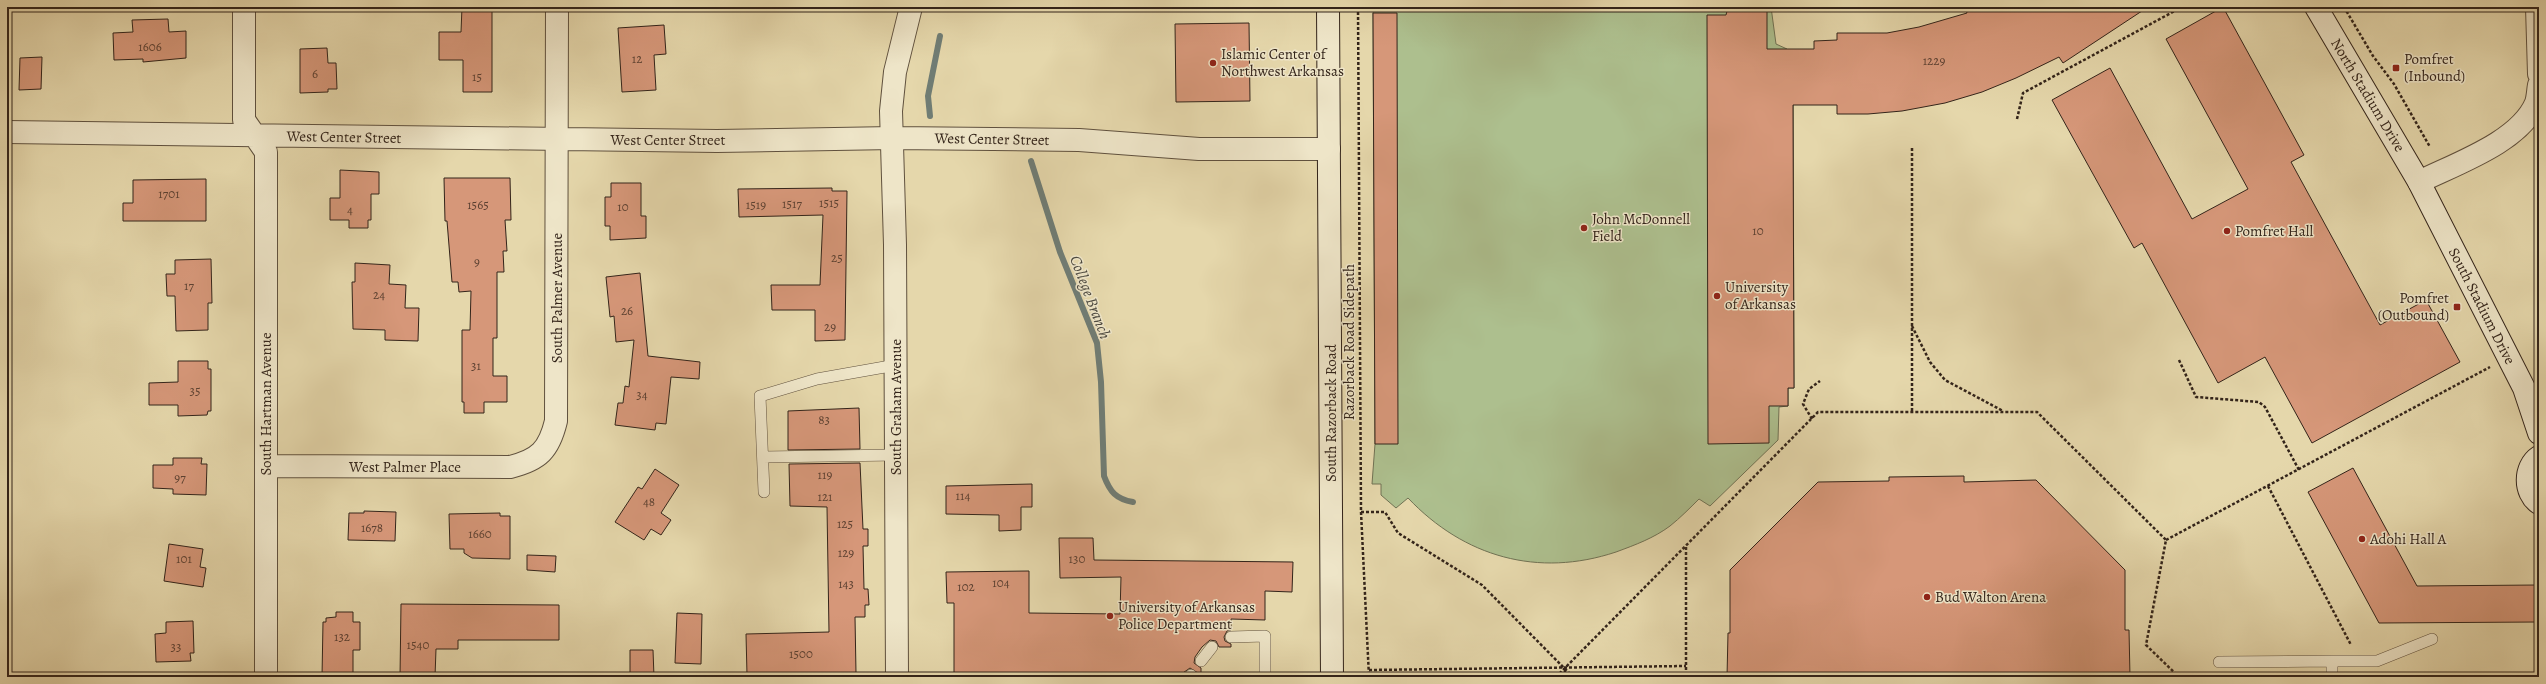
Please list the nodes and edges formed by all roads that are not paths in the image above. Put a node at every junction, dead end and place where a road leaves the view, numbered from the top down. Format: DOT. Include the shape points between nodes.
graph roads {
  1 [pos="244,7"];
  2 [pos="557,7"];
  3 [pos="911,7"];
  4 [pos="1328,7"];
  5 [pos="2316,7"];
  6 [pos="2537,7"];
  7 [pos="2539,74"];
  8 [pos="2539,85"];
  9 [pos="7,132"];
  10 [pos="254,136"];
  11 [pos="893,138"];
  12 [pos="558,140"];
  13 [pos="1329,149"];
  14 [pos="2419,182"];
  15 [pos="896,364"];
  16 [pos="2539,433"];
  17 [pos="542,453"];
  18 [pos="897,455"];
  19 [pos="763,457"];
  20 [pos="2539,457"];
  21 [pos="266,466"];
  22 [pos="764,492"];
  23 [pos="2539,503"];
  24 [pos="1231,637"];
  25 [pos="2432,640"];
  26 [pos="1212,647"];
  27 [pos="1201,661"];
  28 [pos="2332,661"];
  29 [pos="2219,662"];
  30 [pos="266,677"];
  31 [pos="897,677"];
  32 [pos="1265,677"];
  33 [pos="1332,677"];
  34 [pos="2332,677"];
  1 -- 10 [label="street, South Hartman Avenue" via="244,120"];
  2 -- 12 [label="street, South Palmer Avenue"];
  3 -- 11 [label="street, South Graham Avenue" via="895,72 891,111"];
  4 -- 13 [label="street, South Razorback Road"];
  5 -- 14 [label="street, North Stadium Drive"];
  6 -- 7 [label="street"];
  8 -- 14 [label="street" via="2536,102 2528,116 2505,138"];
  9 -- 10 [label="street, West Center Street"];
  10 -- 12 [label="street, West Center Street"];
  10 -- 21 [label="street, South Hartman Avenue" via="266,152"];
  11 -- 12 [label="street, West Center Street"];
  11 -- 13 [label="street, West Center Street" via="1079,140 1199,149"];
  11 -- 15 [label="street, South Graham Avenue"];
  12 -- 17 [label="street, South Palmer Avenue" via="556,422 552,440"];
  13 -- 33 [label="street, South Razorback Road"];
  14 -- 16 [label="street, South Stadium Drive" via="2524,388"];
  15 -- 18 [label="street, South Graham Avenue"];
  15 -- 19 [label="lane" via="817,379 760,396"];
  17 -- 21 [label="street, West Palmer Place" via="528,462 510,467"];
  18 -- 19 [label="lane"];
  18 -- 31 [label="street, South Graham Avenue"];
  19 -- 22 [label="lane"];
  20 -- 23 [label="street" via="2530,469 2528,480 2530,491"];
  21 -- 30 [label="street, South Hartman Avenue"];
  24 -- 32 [label="lane" via="1265,636"];
  25 -- 28 [label="lane" via="2377,661"];
  26 -- 27 [label="lane"];
  28 -- 29 [label="lane"];
  28 -- 34 [label="lane"];
}
